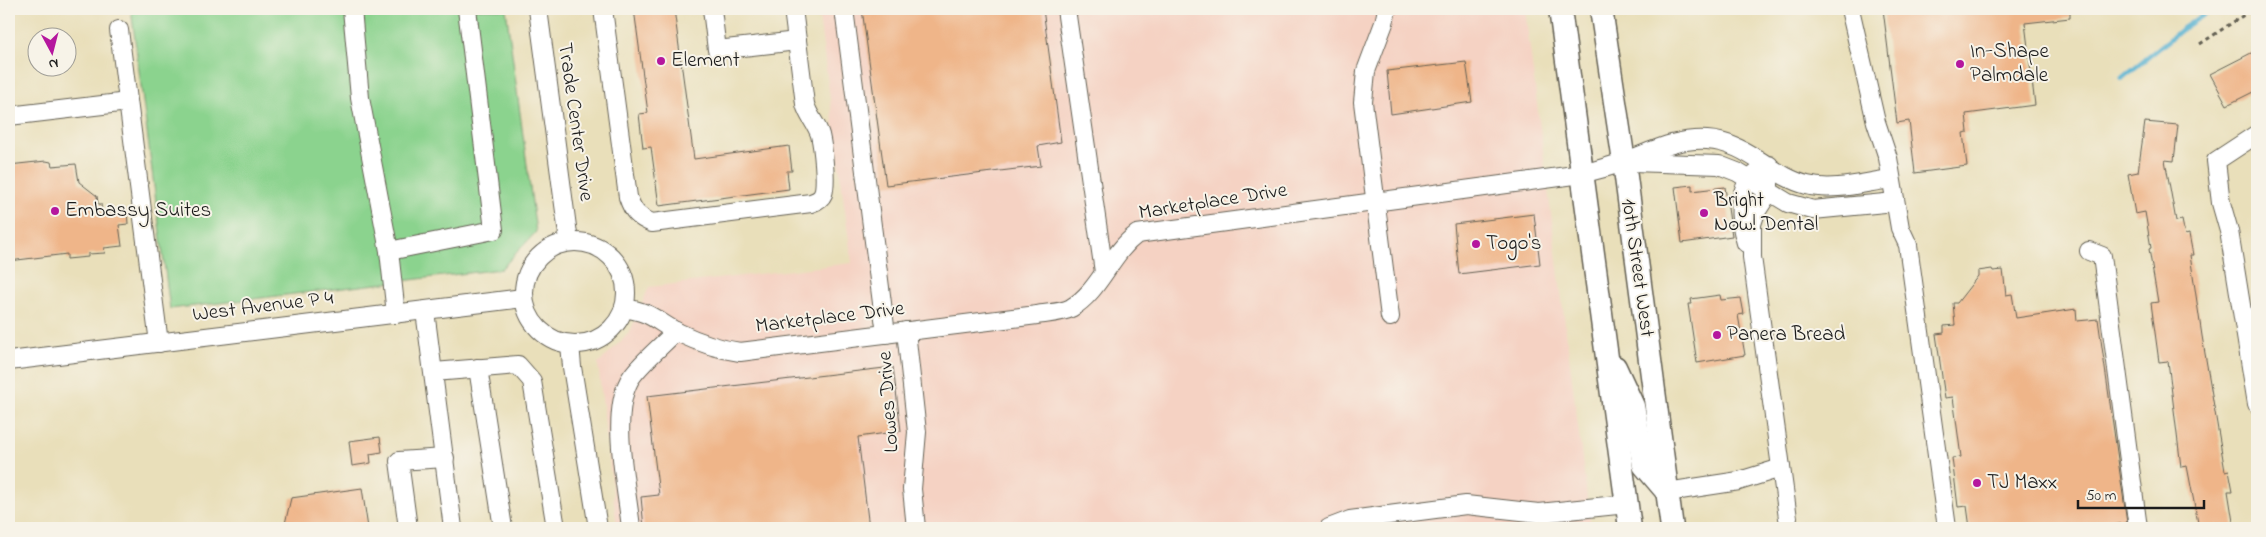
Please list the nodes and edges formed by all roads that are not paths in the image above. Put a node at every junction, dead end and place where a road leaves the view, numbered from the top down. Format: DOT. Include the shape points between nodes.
graph roads {
  1 [pos="352,9"];
  2 [pos="467,9"];
  3 [pos="538,9"];
  4 [pos="603,9"];
  5 [pos="712,9"];
  6 [pos="793,9"];
  7 [pos="844,9"];
  8 [pos="1066,9"];
  9 [pos="1387,9"];
  10 [pos="1560,9"];
  11 [pos="1601,9"];
  12 [pos="1850,9"];
  13 [pos="118,30"];
  14 [pos="797,41"];
  15 [pos="128,102"];
  16 [pos="9,116"];
  17 [pos="2257,134"];
  18 [pos="1624,162"];
  19 [pos="1769,165"];
  20 [pos="1582,174"];
  21 [pos="1891,179"];
  22 [pos="1749,180"];
  23 [pos="1769,192"];
  24 [pos="1377,202"];
  25 [pos="1894,202"];
  26 [pos="569,242"];
  27 [pos="389,251"];
  28 [pos="2089,251"];
  29 [pos="1752,258"];
  30 [pos="1104,272"];
  31 [pos="523,298"];
  32 [pos="624,308"];
  33 [pos="425,311"];
  34 [pos="396,314"];
  35 [pos="1390,317"];
  36 [pos="676,331"];
  37 [pos="906,332"];
  38 [pos="886,334"];
  39 [pos="2252,338"];
  40 [pos="159,343"];
  41 [pos="570,344"];
  42 [pos="1606,348"];
  43 [pos="9,361"];
  44 [pos="478,368"];
  45 [pos="434,372"];
  46 [pos="2257,404"];
  47 [pos="445,458"];
  48 [pos="1781,468"];
  49 [pos="1667,492"];
  50 [pos="1627,504"];
  51 [pos="1788,518"];
  52 [pos="408,528"];
  53 [pos="453,528"];
  54 [pos="504,528"];
  55 [pos="556,528"];
  56 [pos="598,528"];
  57 [pos="631,528"];
  58 [pos="916,528"];
  59 [pos="1329,528"];
  60 [pos="1630,528"];
  61 [pos="1648,528"];
  62 [pos="1672,528"];
  63 [pos="1947,528"];
  64 [pos="2138,528"];
  1 -- 27 [label="street" via="360,98"];
  2 -- 27 [label="street" via="494,230"];
  3 -- 26 [label="street, Trade Center Drive"];
  4 -- 14 [label="street" via="628,197 639,218 652,223 811,203 820,199 824,180 820,135 807,112"];
  5 -- 14 [label="street" via="717,50"];
  6 -- 14 [label="street"];
  7 -- 38 [label="street"];
  8 -- 30 [label="street"];
  9 -- 24 [label="street" via="1366,71 1363,102"];
  10 -- 20 [label="main road, 10th Street West"];
  11 -- 18 [label="main road, 10th Street West"];
  12 -- 21 [label="street"];
  13 -- 15 [label="street"];
  15 -- 16 [label="street"];
  15 -- 40 [label="street"];
  17 -- 39 [label="street" via="2216,161 2221,203"];
  18 -- 19 [label="street" via="1665,144 1708,140 1735,146"];
  18 -- 20 [label="street, Marketplace Drive"];
  18 -- 22 [label="street" via="1714,164"];
  18 -- 49 [label="main road, 10th Street West"];
  19 -- 21 [label="street" via="1793,180 1816,187"];
  19 -- 22 [label="street"];
  19 -- 23 [label="street"];
  20 -- 24 [label="street, Marketplace Drive"];
  20 -- 42 [label="main road, 10th Street West"];
  21 -- 25 [label="street"];
  22 -- 23 [label="street"];
  22 -- 29 [label="street" via="1740,216"];
  23 -- 25 [label="street" via="1794,205 1819,210"];
  23 -- 29 [label="street" via="1752,224"];
  24 -- 30 [label="street, Marketplace Drive" via="1137,234 1123,244"];
  24 -- 35 [label="street"];
  25 -- 63 [label="street" via="1901,234 1908,245"];
  26 -- 31 [label="street" via="552,247 537,258 527,273"];
  26 -- 32 [label="street" via="586,243 602,249 616,261 624,277"];
  27 -- 34 [label="street"];
  28 -- 64 [label="street" via="2102,256"];
  29 -- 48 [label="street"];
  30 -- 37 [label="street, Marketplace Drive" via="1089,294 1070,308"];
  31 -- 33 [label="street, West Avenue P 4"];
  31 -- 41 [label="street" via="528,315 538,330 553,340"];
  32 -- 36 [label="street, Marketplace Drive" via="644,311"];
  32 -- 41 [label="street" via="616,324 603,336 586,343"];
  33 -- 34 [label="street, West Avenue P 4"];
  33 -- 45 [label="street"];
  34 -- 40 [label="street, West Avenue P 4"];
  36 -- 38 [label="street, Marketplace Drive" via="713,348 740,352"];
  36 -- 57 [label="street" via="629,379 622,403 620,428"];
  37 -- 38 [label="street, Marketplace Drive"];
  37 -- 58 [label="street, Lowes Drive" via="917,432 912,489"];
  39 -- 46 [label="street"];
  40 -- 43 [label="street, West Avenue P 4"];
  41 -- 56 [label="street"];
  42 -- 49 [label="main road" via="1633,406 1644,466"];
  42 -- 50 [label="main road, 10th Street West"];
  44 -- 45 [label="street"];
  44 -- 54 [label="street"];
  44 -- 55 [label="street" via="518,365 532,381"];
  45 -- 47 [label="street"];
  47 -- 52 [label="street" via="399,461"];
  47 -- 53 [label="street"];
  48 -- 49 [label="street" via="1739,481"];
  48 -- 51 [label="street"];
  49 -- 62 [label="main road, 10th Street West"];
  50 -- 59 [label="street" via="1539,512 1466,505 1350,520"];
  50 -- 60 [label="main road, 10th Street West"];
  50 -- 61 [label="main road"];
}
